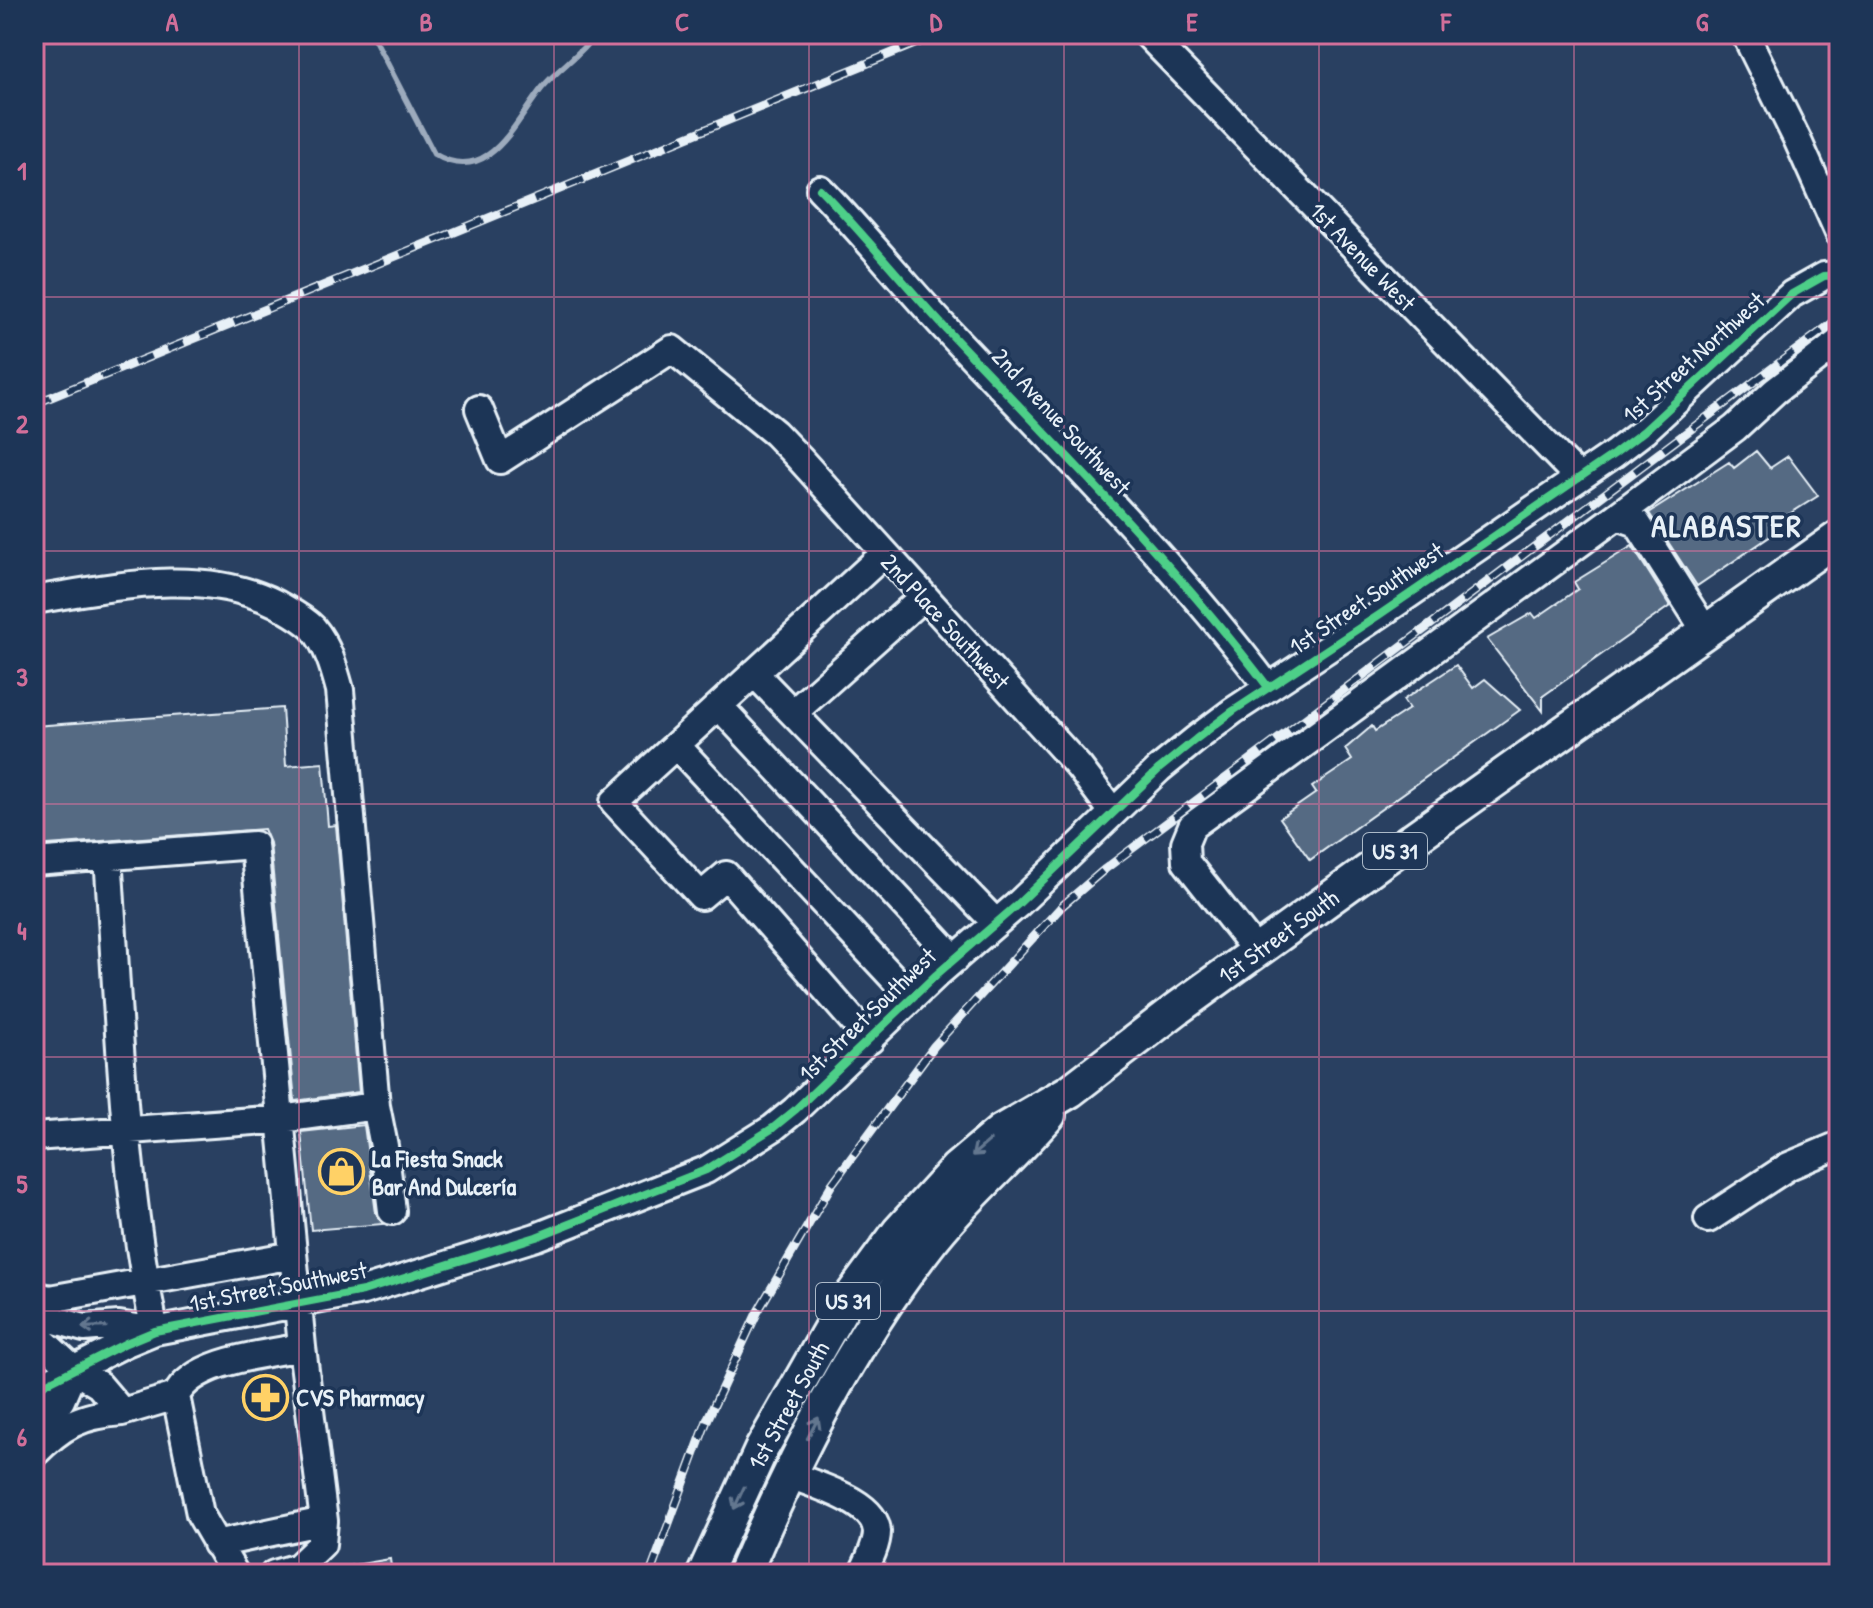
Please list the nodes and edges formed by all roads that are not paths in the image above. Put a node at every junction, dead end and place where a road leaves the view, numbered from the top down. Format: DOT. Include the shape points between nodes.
graph roads {
  1 [pos="1147,34"];
  2 [pos="1745,34"];
  3 [pos="820,189"];
  4 [pos="1839,233"];
  5 [pos="1839,275"];
  6 [pos="1839,342"];
  7 [pos="479,409"];
  8 [pos="1579,478"];
  9 [pos="1617,516"];
  10 [pos="1839,537"];
  11 [pos="884,554"];
  12 [pos="923,597"];
  13 [pos="34,600"];
  14 [pos="1716,625"];
  15 [pos="754,673"];
  16 [pos="1268,687"];
  17 [pos="719,706"];
  18 [pos="793,713"];
  19 [pos="676,745"];
  20 [pos="1113,812"];
  21 [pos="108,856"];
  22 [pos="34,862"];
  23 [pos="996,923"];
  24 [pos="1257,952"];
  25 [pos="955,959"];
  26 [pos="912,998"];
  27 [pos="870,1040"];
  28 [pos="376,1106"];
  29 [pos="281,1119"];
  30 [pos="126,1130"];
  31 [pos="34,1137"];
  32 [pos="1839,1145"];
  33 [pos="938,1210"];
  34 [pos="392,1211"];
  35 [pos="1708,1219"];
  36 [pos="293,1255"];
  37 [pos="145,1283"];
  38 [pos="34,1295"];
  39 [pos="299,1305"];
  40 [pos="34,1314"];
  41 [pos="155,1331"];
  42 [pos="34,1333"];
  43 [pos="302,1347"];
  44 [pos="74,1370"];
  45 [pos="34,1393"];
  46 [pos="176,1396"];
  47 [pos="122,1412"];
  48 [pos="34,1437"];
  49 [pos="34,1454"];
  50 [pos="790,1475"];
  51 [pos="324,1521"];
  52 [pos="216,1544"];
  53 [pos="235,1574"];
  54 [pos="274,1574"];
  55 [pos="704,1574"];
  56 [pos="744,1574"];
  57 [pos="862,1574"];
  1 -- 8 [label="street, 1st Avenue West"];
  2 -- 4 [label="street"];
  3 -- 16 [label="street, 2nd Avenue Southwest" via="1153,548"];
  5 -- 8 [label="street, 1st Street Northwest" via="1824,276 1792,294 1644,431"];
  6 -- 9 [label="street"];
  7 -- 11 [label="street, 2nd Place Southwest" via="500,460 672,349 775,433"];
  8 -- 16 [label="street, 1st Street Southwest"];
  9 -- 14 [label="street" via="1637,523"];
  9 -- 24 [label="street" via="1192,826 1185,843 1186,862"];
  10 -- 14 [label="main road, US 31"];
  11 -- 12 [label="street, 2nd Place Southwest"];
  11 -- 15 [label="street"];
  12 -- 18 [label="street"];
  12 -- 20 [label="street, 2nd Place Southwest" via="1079,767"];
  13 -- 28 [label="street" via="191,581 253,592 312,628 331,657 340,690"];
  14 -- 24 [label="main road, 1st Street South / US 31"];
  15 -- 17 [label="street"];
  15 -- 18 [label="street"];
  16 -- 20 [label="street, 1st Street Southwest" via="1196,739"];
  17 -- 19 [label="street"];
  17 -- 25 [label="street"];
  18 -- 23 [label="street"];
  19 -- 26 [label="street"];
  19 -- 27 [label="street" via="614,802 701,896 726,875"];
  20 -- 23 [label="street, 1st Street Southwest"];
  21 -- 22 [label="street"];
  21 -- 29 [label="street" via="254,845"];
  21 -- 30 [label="street"];
  23 -- 25 [label="street, 1st Street Southwest"];
  24 -- 33 [label="main road, 1st Street South / US 31" via="1070,1091"];
  25 -- 26 [label="street, 1st Street Southwest"];
  26 -- 27 [label="street, 1st Street Southwest"];
  27 -- 39 [label="street, 1st Street Southwest" via="773,1128 706,1170 521,1242 363,1291"];
  28 -- 29 [label="street"];
  28 -- 34 [label="street"];
  29 -- 30 [label="street"];
  29 -- 36 [label="street"];
  30 -- 31 [label="street"];
  30 -- 37 [label="street"];
  32 -- 35 [label="street" via="1789,1166"];
  50 -- 33 [label="main road, 1st Street South / US 31, one-way" via="863,1339 924,1250"];
  33 -- 55 [label="main road, 1st Street South / US 31, one-way" via="873,1265 809,1363 762,1448"];
  36 -- 37 [label="street"];
  36 -- 39 [label="street"];
  37 -- 38 [label="street" via="50,1299"];
  37 -- 41 [label="street"];
  39 -- 41 [label="street, 1st Street Southwest"];
  39 -- 43 [label="street"];
  41 -- 40 [label="street, one-way" via="119,1325 84,1328"];
  41 -- 44 [label="street, 1st Street Southwest"];
  42 -- 44 [label="street"];
  43 -- 46 [label="street" via="205,1370 189,1378"];
  43 -- 51 [label="street"];
  44 -- 45 [label="street, 1st Street Southwest"];
  44 -- 47 [label="street" via="99,1385"];
  44 -- 48 [label="street" via="61,1400"];
  46 -- 47 [label="street"];
  46 -- 52 [label="street" via="200,1514"];
  47 -- 49 [label="street" via="71,1423"];
  50 -- 56 [label="main road, 1st Street South / US 31"];
  50 -- 57 [label="street" via="864,1507 877,1533"];
  51 -- 52 [label="street"];
  51 -- 54 [label="street" via="322,1544 298,1567"];
  52 -- 53 [label="street"];
}
